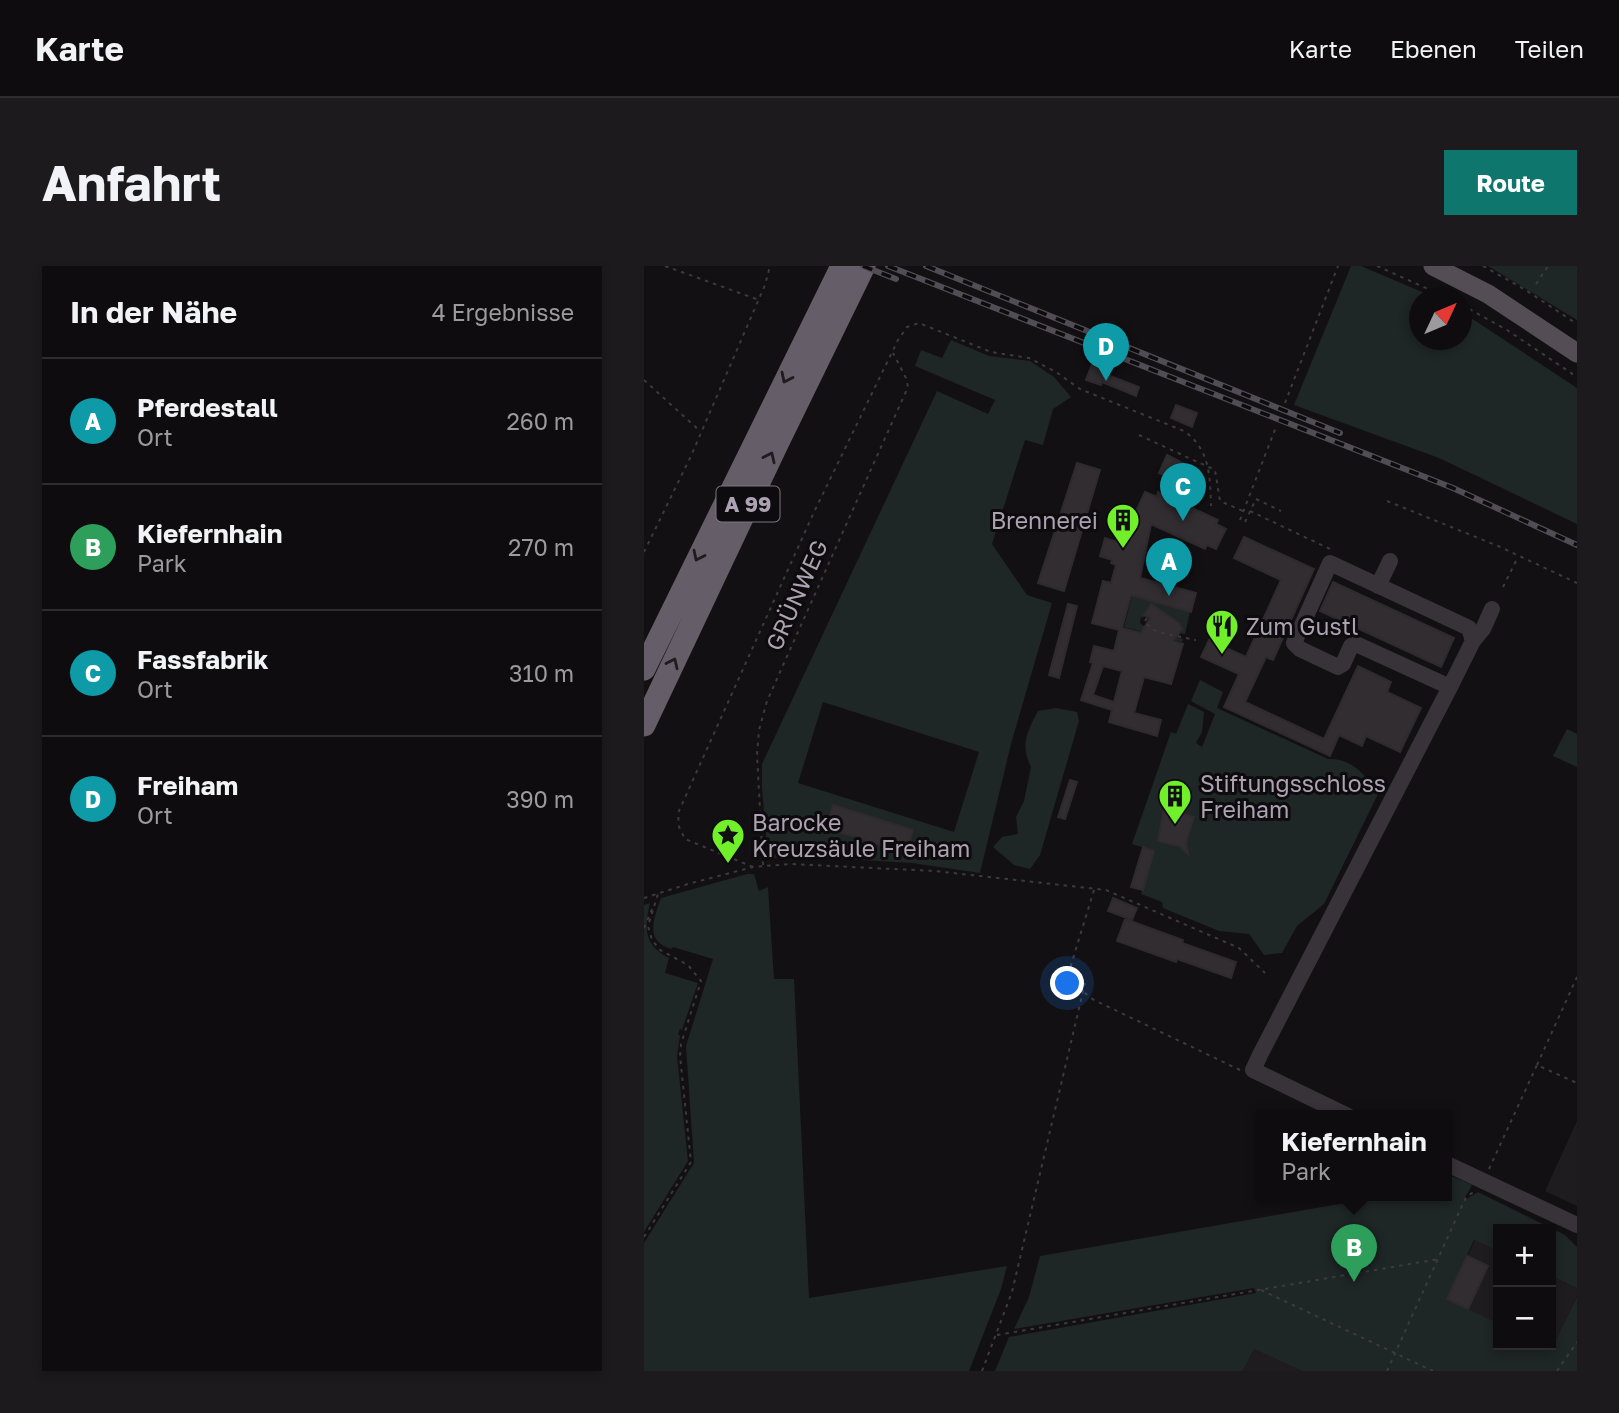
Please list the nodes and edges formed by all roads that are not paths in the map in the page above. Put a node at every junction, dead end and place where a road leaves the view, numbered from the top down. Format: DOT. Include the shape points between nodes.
graph roads {
  1 [pos="828,266"];
  2 [pos="842,266"];
  3 [pos="864,266"];
  4 [pos="1433,266"];
  5 [pos="816,317"];
  6 [pos="1577,352"];
  7 [pos="1390,561"];
  8 [pos="1378,586"];
  9 [pos="1492,609"];
  10 [pos="1473,640"];
  11 [pos="644,669"];
  12 [pos="1450,687"];
  13 [pos="644,724"];
  14 [pos="1335,1110"];
  15 [pos="1452,1166"];
  16 [pos="1577,1225"];
  1 -- 5 [label="highway"];
  2 -- 5 [label="highway, A 99"];
  13 -- 3 [label="highway, A 99, one-way"];
  4 -- 6 [label="main road"];
  5 -- 11 [label="highway, A 99, one-way"];
  7 -- 8 [label="street"];
  8 -- 10 [label="street" via="1469,628"];
  8 -- 12 [label="street" via="1330,564 1294,643 1338,667 1356,645"];
  9 -- 10 [label="street"];
  10 -- 12 [label="street"];
  12 -- 14 [label="street" via="1251,1072"];
  15 -- 16 [label="street"];
}
